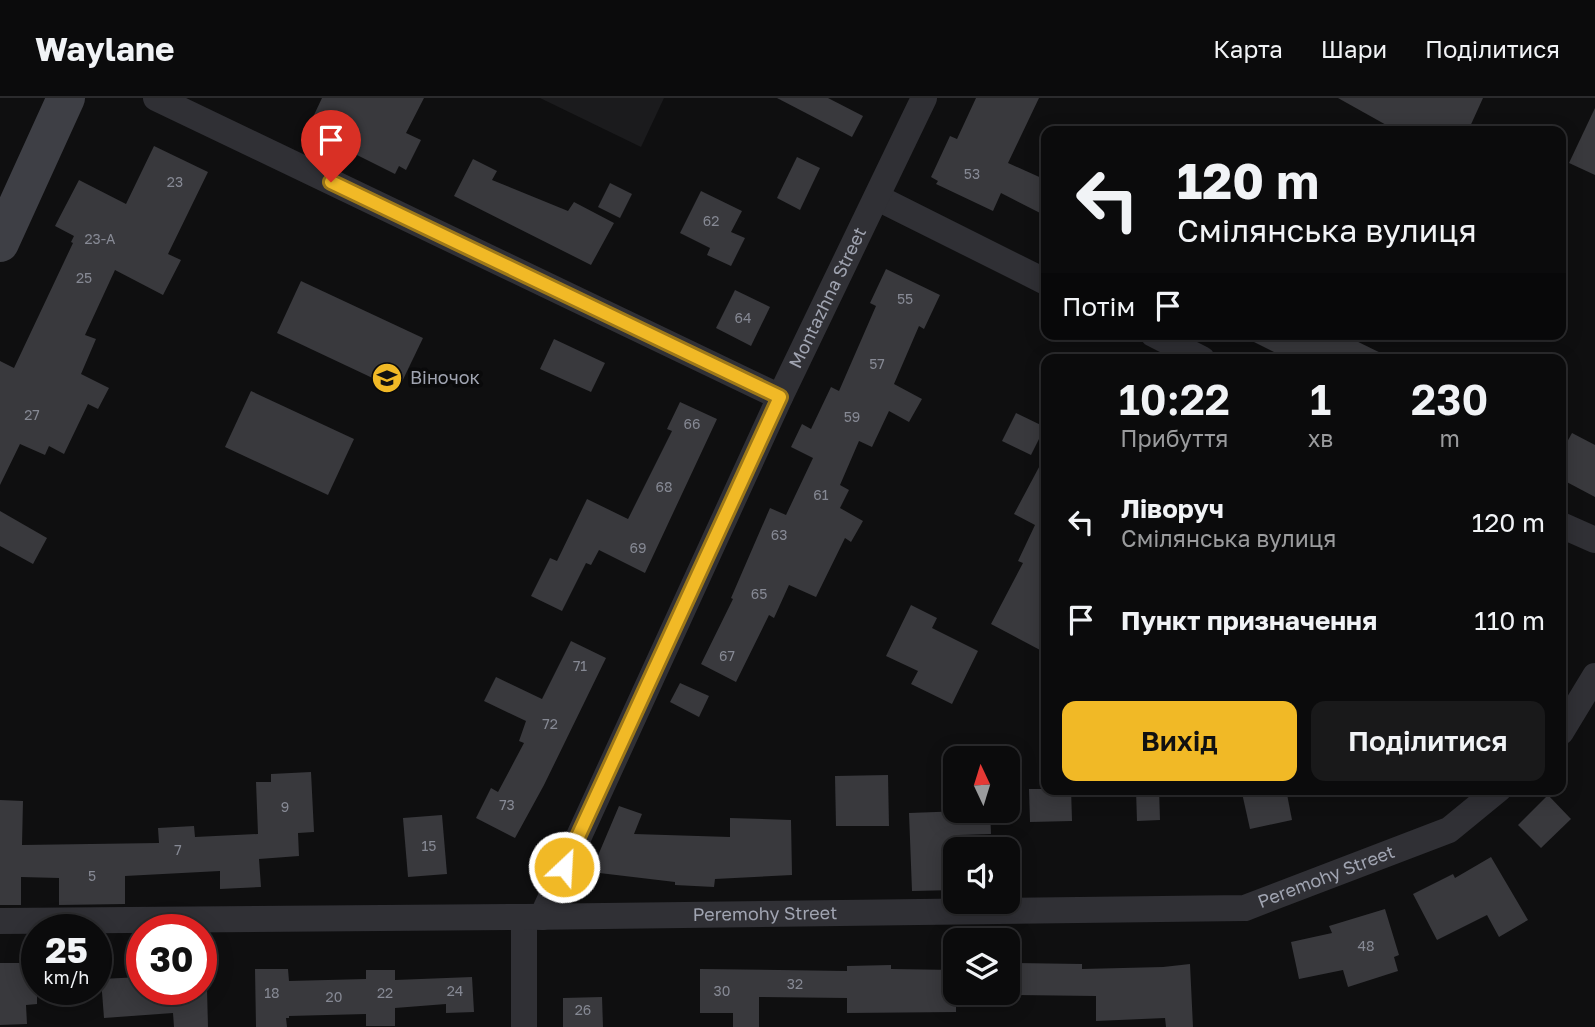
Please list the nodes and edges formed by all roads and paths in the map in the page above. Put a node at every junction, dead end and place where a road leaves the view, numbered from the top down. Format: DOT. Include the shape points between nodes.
graph roads {
  1 [pos="66,98"];
  2 [pos="156,98"];
  3 [pos="924,98"];
  4 [pos="878,198"];
  5 [pos="0,243"];
  6 [pos="1041,280"];
  7 [pos="1165,340"];
  8 [pos="1192,354"];
  9 [pos="780,397"];
  10 [pos="1566,527"];
  11 [pos="1595,540"];
  12 [pos="1595,676"];
  13 [pos="1566,724"];
  14 [pos="1492,795"];
  15 [pos="533,917"];
  16 [pos="0,921"];
  17 [pos="524,1027"];
  1 -- 5 [label="street"];
  2 -- 9 [label="street"];
  3 -- 4 [label="street, Montazhna Street"];
  4 -- 6 [label="street"];
  4 -- 9 [label="street, Montazhna Street"];
  7 -- 8 [label="street"];
  9 -- 15 [label="street, Montazhna Street"];
  10 -- 11 [label="street"];
  12 -- 13 [label="street"];
  14 -- 15 [label="street, Peremohy Street" via="1449,830 1245,908"];
  15 -- 16 [label="street, Peremohy Street"];
  15 -- 17 [label="street"];
}
